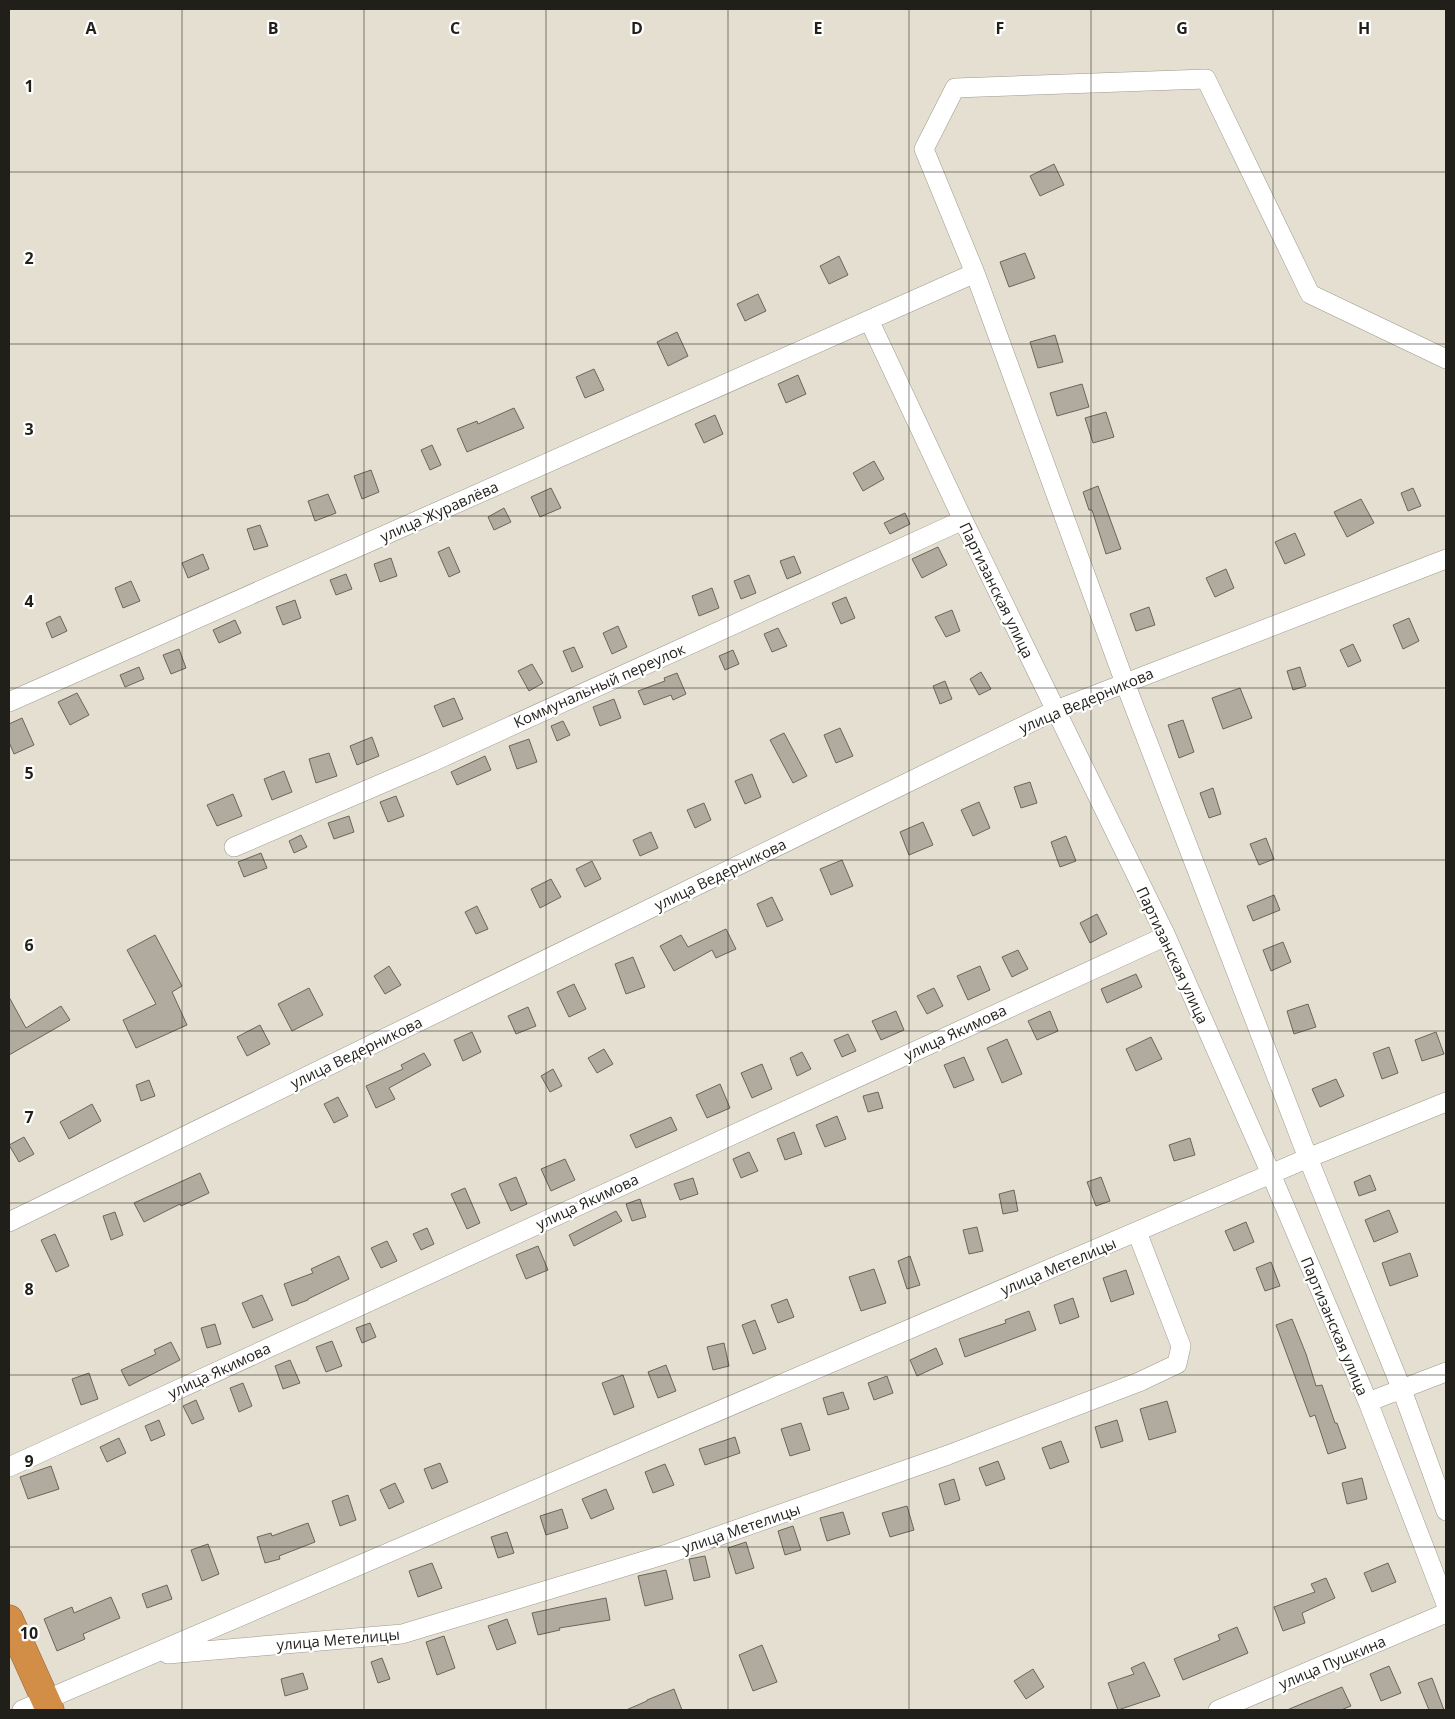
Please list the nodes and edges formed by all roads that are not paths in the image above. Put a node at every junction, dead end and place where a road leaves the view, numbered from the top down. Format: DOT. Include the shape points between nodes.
graph roads {
  1 [pos="974,273"];
  2 [pos="869,320"];
  3 [pos="1446,359"];
  4 [pos="963,520"];
  5 [pos="1446,558"];
  6 [pos="1125,683"];
  7 [pos="9,702"];
  8 [pos="1056,710"];
  9 [pos="234,847"];
  10 [pos="1166,936"];
  11 [pos="1446,1102"];
  12 [pos="1308,1158"];
  13 [pos="1271,1174"];
  14 [pos="9,1222"];
  15 [pos="1137,1232"];
  16 [pos="1446,1372"];
  17 [pos="1402,1390"];
  18 [pos="1368,1402"];
  19 [pos="9,1467"];
  20 [pos="1446,1511"];
  21 [pos="1446,1604"];
  22 [pos="1446,1614"];
  23 [pos="9,1619"];
  24 [pos="152,1656"];
  25 [pos="39,1707"];
  26 [pos="1218,1710"];
  1 -- 2 [label="street, улица Журавлёва"];
  1 -- 3 [label="street" via="924,149 956,88 1206,79 1310,294"];
  1 -- 6 [label="street"];
  2 -- 4 [label="street, Партизанская улица"];
  2 -- 7 [label="street, улица Журавлёва"];
  4 -- 8 [label="street, Партизанская улица"];
  4 -- 9 [label="street, Коммунальный переулок" via="432,762"];
  5 -- 6 [label="street, улица Ведерникова"];
  6 -- 8 [label="street, улица Ведерникова"];
  6 -- 12 [label="street"];
  8 -- 10 [label="street, Партизанская улица"];
  8 -- 14 [label="street, улица Ведерникова"];
  10 -- 13 [label="street, Партизанская улица"];
  10 -- 19 [label="street, улица Якимова"];
  11 -- 12 [label="street, улица Метелицы"];
  12 -- 13 [label="street, улица Метелицы"];
  12 -- 17 [label="street"];
  13 -- 15 [label="street, улица Метелицы"];
  13 -- 18 [label="street, Партизанская улица"];
  15 -- 24 [label="street, улица Метелицы"];
  15 -- 24 [label="street, улица Метелицы" via="1181,1346 1177,1364 1139,1382 948,1455 670,1553 402,1634"];
  16 -- 17 [label="street"];
  17 -- 18 [label="street"];
  17 -- 20 [label="street"];
  18 -- 21 [label="street, Партизанская улица"];
  22 -- 26 [label="street, улица Пушкина"];
  23 -- 25 [label="highway"];
  24 -- 25 [label="street, улица Метелицы"];
}
